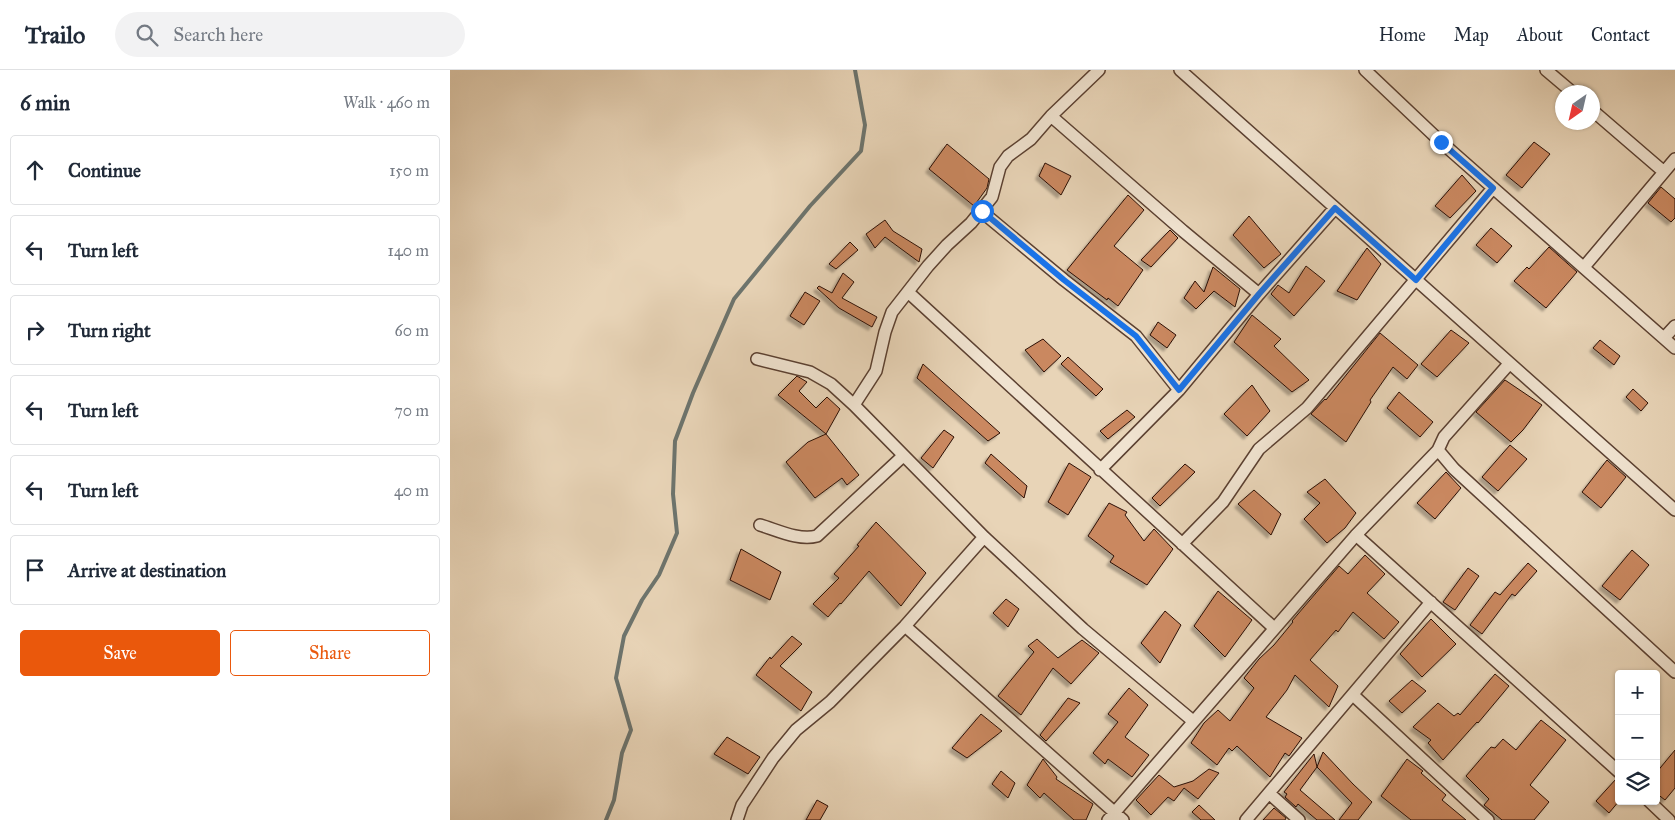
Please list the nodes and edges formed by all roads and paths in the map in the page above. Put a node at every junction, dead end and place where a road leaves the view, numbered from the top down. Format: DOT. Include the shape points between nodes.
graph roads {
  1 [pos="1099,70"];
  2 [pos="1180,70"];
  3 [pos="1365,70"];
  4 [pos="1546,70"];
  5 [pos="1564,85"];
  6 [pos="1051,116"];
  7 [pos="1600,117"];
  8 [pos="1675,159"];
  9 [pos="1664,172"];
  10 [pos="1493,188"];
  11 [pos="1335,208"];
  12 [pos="982,211"];
  13 [pos="1584,267"];
  14 [pos="1416,280"];
  15 [pos="908,292"];
  16 [pos="1259,294"];
  17 [pos="1675,326"];
  18 [pos="1664,338"];
  19 [pos="1675,348"];
  20 [pos="757,359"];
  21 [pos="1509,364"];
  22 [pos="1179,390"];
  23 [pos="854,405"];
  24 [pos="1438,450"];
  25 [pos="903,456"];
  26 [pos="1100,470"];
  27 [pos="1675,510"];
  28 [pos="760,525"];
  29 [pos="1356,535"];
  30 [pos="984,537"];
  31 [pos="1182,544"];
  32 [pos="1431,602"];
  33 [pos="906,626"];
  34 [pos="1274,628"];
  35 [pos="1675,672"];
  36 [pos="1353,695"];
  37 [pos="1193,721"];
  38 [pos="1615,768"];
  39 [pos="1270,794"];
  40 [pos="1653,805"];
  41 [pos="1115,818"];
  42 [pos="1666,819"];
  43 [pos="737,820"];
  44 [pos="1246,820"];
  45 [pos="1300,820"];
  46 [pos="1488,820"];
  1 -- 6 [label="street"];
  2 -- 11 [label="street"];
  3 -- 10 [label="street"];
  4 -- 5 [label="street"];
  6 -- 12 [label="street" via="1031,139 1008,156 1000,168 992,198"];
  6 -- 16 [label="street"];
  7 -- 9 [label="street"];
  8 -- 9 [label="street"];
  9 -- 13 [label="street"];
  10 -- 13 [label="street"];
  10 -- 14 [label="street"];
  11 -- 14 [label="street"];
  11 -- 16 [label="street"];
  12 -- 15 [label="street" via="947,245"];
  12 -- 22 [label="street" via="1136,336"];
  13 -- 18 [label="street"];
  14 -- 21 [label="street"];
  14 -- 31 [label="street" via="1307,408 1259,449 1223,502"];
  15 -- 23 [label="street" via="892,312 876,371"];
  15 -- 26 [label="street"];
  16 -- 22 [label="street"];
  17 -- 18 [label="street"];
  18 -- 19 [label="street"];
  20 -- 23 [label="street" via="810,372 831,384"];
  21 -- 24 [label="street" via="1444,437"];
  21 -- 27 [label="street"];
  22 -- 26 [label="street"];
  23 -- 25 [label="street"];
  24 -- 29 [label="street"];
  24 -- 35 [label="street" via="1454,469"];
  25 -- 28 [label="street" via="817,536 802,537"];
  25 -- 30 [label="street"];
  26 -- 31 [label="street"];
  29 -- 32 [label="street"];
  29 -- 34 [label="street"];
  30 -- 33 [label="street"];
  30 -- 37 [label="street" via="1083,629"];
  31 -- 34 [label="street"];
  32 -- 36 [label="street"];
  32 -- 38 [label="street"];
  33 -- 41 [label="street"];
  33 -- 43 [label="street" via="830,702 796,730 742,805"];
  34 -- 37 [label="street"];
  36 -- 39 [label="street"];
  36 -- 46 [label="street"];
  37 -- 41 [label="street"];
  39 -- 44 [label="street"];
  39 -- 45 [label="street"];
  40 -- 42 [label="street"];
}
